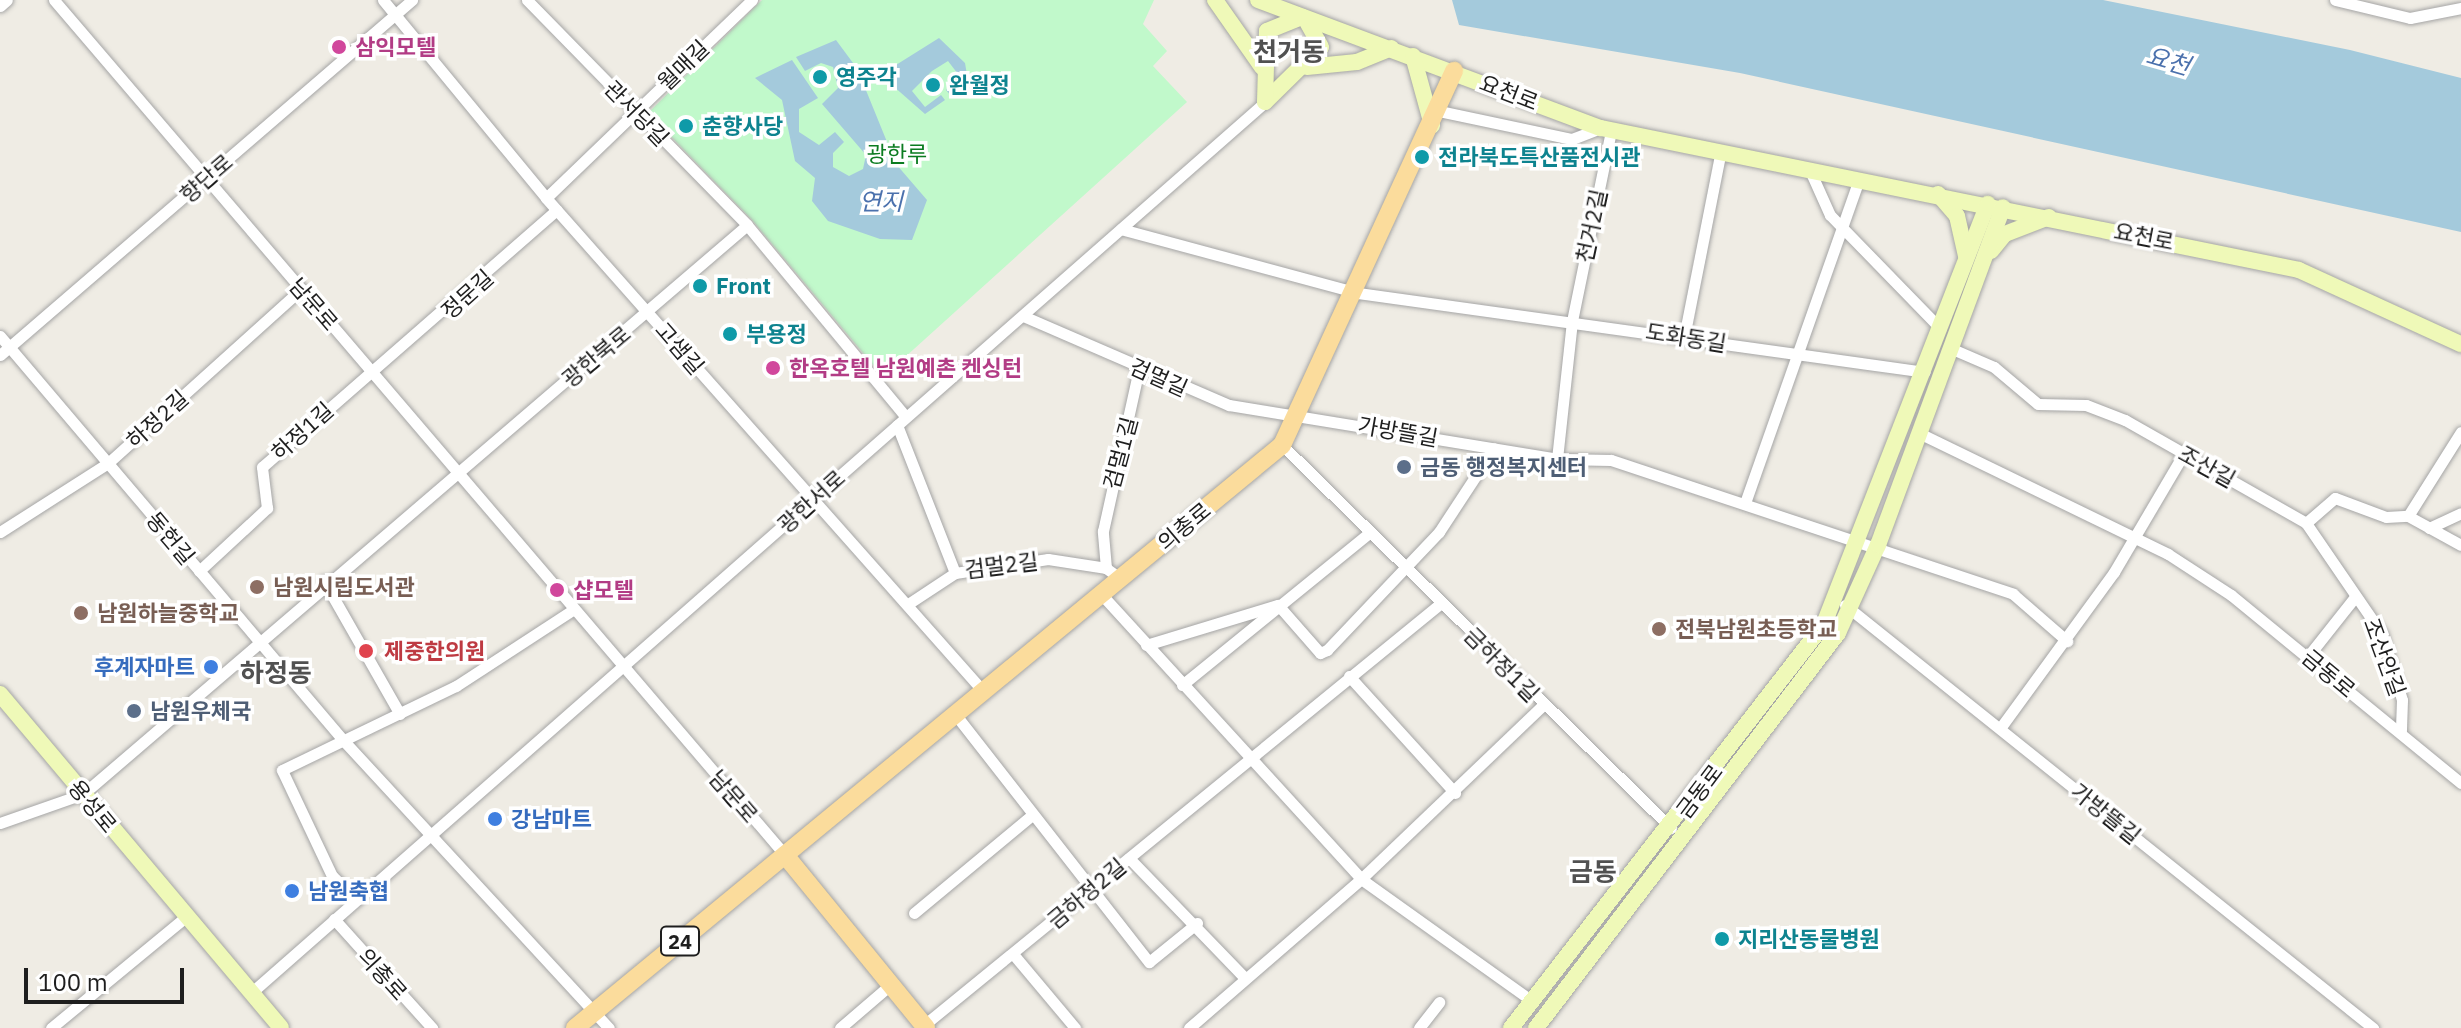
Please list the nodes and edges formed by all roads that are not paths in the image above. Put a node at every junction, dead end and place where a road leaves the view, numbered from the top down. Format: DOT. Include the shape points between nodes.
graph roads {
  1 [pos="7,0"];
  2 [pos="54,0"];
  3 [pos="383,0"];
  4 [pos="412,0"];
  5 [pos="527,0"];
  6 [pos="752,0"];
  7 [pos="1215,0"];
  8 [pos="1258,0"];
  9 [pos="1310,0"];
  10 [pos="2335,0"];
  11 [pos="0,6"];
  12 [pos="2461,8"];
  13 [pos="396,14"];
  14 [pos="1304,17"];
  15 [pos="1391,48"];
  16 [pos="1413,56"];
  17 [pos="1307,67"];
  18 [pos="1263,68"];
  19 [pos="1454,71"];
  20 [pos="1265,102"];
  21 [pos="635,112"];
  22 [pos="1436,118"];
  23 [pos="1606,129"];
  24 [pos="1720,155"];
  25 [pos="1812,175"];
  26 [pos="206,177"];
  27 [pos="1858,182"];
  28 [pos="1938,194"];
  29 [pos="546,198"];
  30 [pos="1995,206"];
  31 [pos="557,210"];
  32 [pos="2050,217"];
  33 [pos="747,225"];
  34 [pos="1841,227"];
  35 [pos="1121,229"];
  36 [pos="1974,262"];
  37 [pos="301,289"];
  38 [pos="1358,293"];
  39 [pos="648,311"];
  40 [pos="1023,316"];
  41 [pos="1572,321"];
  42 [pos="1940,328"];
  43 [pos="0,336"];
  44 [pos="1684,337"];
  45 [pos="2461,344"];
  46 [pos="1950,348"];
  47 [pos="5,351"];
  48 [pos="1800,353"];
  49 [pos="1139,369"];
  50 [pos="1925,372"];
  51 [pos="375,375"];
  52 [pos="1301,415"];
  53 [pos="902,421"];
  54 [pos="2461,432"];
  55 [pos="1919,433"];
  56 [pos="1282,445"];
  57 [pos="1494,448"];
  58 [pos="2184,453"];
  59 [pos="1557,459"];
  60 [pos="108,463"];
  61 [pos="456,468"];
  62 [pos="813,498"];
  63 [pos="1745,503"];
  64 [pos="2461,513"];
  65 [pos="2408,516"];
  66 [pos="2306,523"];
  67 [pos="2429,528"];
  68 [pos="0,532"];
  69 [pos="1369,533"];
  70 [pos="2134,537"];
  71 [pos="1871,542"];
  72 [pos="2461,545"];
  73 [pos="1406,570"];
  74 [pos="199,571"];
  75 [pos="955,573"];
  76 [pos="1114,573"];
  77 [pos="324,581"];
  78 [pos="1102,595"];
  79 [pos="2355,597"];
  80 [pos="1441,603"];
  81 [pos="908,604"];
  82 [pos="1844,604"];
  83 [pos="1278,605"];
  84 [pos="574,609"];
  85 [pos="258,640"];
  86 [pos="2067,641"];
  87 [pos="1146,645"];
  88 [pos="2309,655"];
  89 [pos="626,667"];
  90 [pos="1349,676"];
  91 [pos="1182,685"];
  92 [pos="983,691"];
  93 [pos="0,694"];
  94 [pos="1543,705"];
  95 [pos="400,714"];
  96 [pos="955,714"];
  97 [pos="2001,727"];
  98 [pos="2401,733"];
  99 [pos="343,740"];
  100 [pos="1247,759"];
  101 [pos="2460,782"];
  102 [pos="1455,793"];
  103 [pos="83,794"];
  104 [pos="1032,815"];
  105 [pos="0,823"];
  106 [pos="1671,828"];
  107 [pos="430,830"];
  108 [pos="785,855"];
  109 [pos="1129,858"];
  110 [pos="1361,879"];
  111 [pos="1090,891"];
  112 [pos="356,899"];
  113 [pos="914,913"];
  114 [pos="187,916"];
  115 [pos="334,919"];
  116 [pos="1197,923"];
  117 [pos="1013,954"];
  118 [pos="1245,978"];
  119 [pos="890,985"];
  120 [pos="252,992"];
  121 [pos="1532,1001"];
  122 [pos="1439,1002"];
  123 [pos="595,1011"];
  124 [pos="925,1027"];
  125 [pos="51,1028"];
  126 [pos="281,1028"];
  127 [pos="432,1028"];
  128 [pos="575,1028"];
  129 [pos="609,1028"];
  130 [pos="840,1028"];
  131 [pos="1075,1028"];
  132 [pos="1189,1028"];
  133 [pos="1419,1028"];
  134 [pos="1511,1028"];
  135 [pos="1536,1028"];
  136 [pos="2373,1028"];
  1 -- 11 [label="street"];
  2 -- 26 [label="street, 남문로"];
  3 -- 13 [label="street, 고샘길"];
  4 -- 13 [label="street, 향단로"];
  5 -- 21 [label="street, 관서당길"];
  6 -- 21 [label="street, 월매길"];
  7 -- 18 [label="street"];
  8 -- 14 [label="street, 요천로"];
  9 -- 14 [label="street"];
  10 -- 12 [label="street" via="2410,18"];
  13 -- 26 [label="street, 향단로"];
  13 -- 29 [label="street, 고샘길"];
  14 -- 15 [label="street, 요천로"];
  14 -- 17 [label="street" via="1321,40"];
  14 -- 18 [label="street" via="1270,26"];
  15 -- 16 [label="street, 요천로"];
  15 -- 17 [label="street" via="1357,62"];
  16 -- 19 [label="street, 요천로"];
  16 -- 22 [label="street"];
  17 -- 20 [label="street"];
  18 -- 20 [label="street"];
  19 -- 22 [label="main road, 의총로"];
  19 -- 23 [label="street, 요천로"];
  20 -- 35 [label="street, 광한서로"];
  21 -- 29 [label="street, 월매길"];
  21 -- 33 [label="street, 관서당길"];
  22 -- 23 [label="street" via="1572,139"];
  22 -- 38 [label="main road, 의총로"];
  23 -- 24 [label="street, 요천로"];
  23 -- 41 [label="street, 천거2길"];
  24 -- 25 [label="street, 요천로"];
  24 -- 44 [label="street"];
  25 -- 27 [label="street, 요천로"];
  25 -- 34 [label="street" via="1818,200"];
  26 -- 37 [label="street, 남문로"];
  26 -- 47 [label="street, 향단로"];
  27 -- 28 [label="street, 요천로"];
  27 -- 34 [label="street"];
  28 -- 30 [label="street, 요천로"];
  28 -- 36 [label="street" via="1957,216"];
  29 -- 31 [label="street, 고샘길"];
  30 -- 32 [label="street, 요천로"];
  30 -- 36 [label="street, 금동로"];
  31 -- 39 [label="street, 고샘길"];
  31 -- 51 [label="street, 정문길"];
  32 -- 36 [label="street" via="2005,234"];
  32 -- 45 [label="street, 요천로" via="2299,270"];
  33 -- 39 [label="street, 광한북로"];
  33 -- 53 [label="street"];
  34 -- 42 [label="street"];
  34 -- 48 [label="street"];
  35 -- 38 [label="street"];
  35 -- 40 [label="street, 광한서로"];
  36 -- 42 [label="street, 금동로"];
  36 -- 46 [label="street, 금동로"];
  37 -- 51 [label="street, 남문로"];
  37 -- 60 [label="street, 하정2길"];
  38 -- 41 [label="street, 도화동길"];
  38 -- 52 [label="main road, 의총로"];
  39 -- 61 [label="street, 광한북로"];
  39 -- 62 [label="street, 고샘길"];
  40 -- 49 [label="street, 검멀길"];
  40 -- 53 [label="street, 광한서로"];
  41 -- 44 [label="street, 도화동길"];
  41 -- 59 [label="street"];
  42 -- 50 [label="street, 금동로"];
  43 -- 47 [label="street, 동헌길"];
  44 -- 48 [label="street, 도화동길"];
  46 -- 55 [label="street, 금동로"];
  46 -- 58 [label="street, 조산길" via="1994,367 2038,404 2086,405"];
  47 -- 60 [label="street, 동헌길"];
  48 -- 50 [label="street, 도화동길"];
  48 -- 63 [label="street"];
  49 -- 52 [label="street, 검멀길" via="1229,405"];
  49 -- 76 [label="street, 검멀1길" via="1128,437 1113,468 1103,531"];
  50 -- 71 [label="street, 금동로"];
  51 -- 61 [label="street, 남문로"];
  51 -- 74 [label="street, 하정1길" via="317,413 262,467 267,508"];
  52 -- 56 [label="main road, 의총로"];
  52 -- 57 [label="street, 가방뜰길"];
  53 -- 62 [label="street, 광한서로"];
  53 -- 75 [label="street, 검멀2길"];
  54 -- 65 [label="street"];
  55 -- 70 [label="street, 금동로"];
  55 -- 71 [label="street, 금동로"];
  56 -- 69 [label="street"];
  56 -- 76 [label="main road, 의총로"];
  57 -- 59 [label="street, 가방뜰길"];
  57 -- 73 [label="street"];
  58 -- 66 [label="street, 조산길"];
  58 -- 70 [label="street"];
  59 -- 63 [label="street, 가방뜰길" via="1611,460"];
  60 -- 68 [label="street, 하정2길"];
  60 -- 74 [label="street, 동헌길"];
  61 -- 77 [label="street, 광한북로"];
  61 -- 84 [label="street, 남문로"];
  62 -- 81 [label="street, 고샘길"];
  62 -- 89 [label="street, 광한서로"];
  63 -- 71 [label="street, 가방뜰길"];
  64 -- 67 [label="street"];
  65 -- 66 [label="street" via="2386,517 2335,498"];
  65 -- 67 [label="street"];
  66 -- 79 [label="street, 조산안길"];
  67 -- 72 [label="street"];
  69 -- 73 [label="street"];
  69 -- 83 [label="street"];
  70 -- 86 [label="street"];
  70 -- 88 [label="street, 금동로" via="2231,595"];
  71 -- 82 [label="street, 금동로"];
  71 -- 86 [label="street" via="2013,594"];
  73 -- 80 [label="street"];
  73 -- 83 [label="street" via="1320,653"];
  74 -- 85 [label="street, 동헌길"];
  75 -- 76 [label="street, 검멀2길" via="1048,559"];
  75 -- 81 [label="street"];
  76 -- 78 [label="main road, 의총로"];
  77 -- 85 [label="street, 광한북로"];
  77 -- 95 [label="street"];
  78 -- 87 [label="street"];
  78 -- 92 [label="main road, 의총로"];
  79 -- 88 [label="street"];
  79 -- 98 [label="street, 조산안길" via="2382,634 2402,700"];
  80 -- 90 [label="street, 금하정2길"];
  80 -- 94 [label="street, 금하정1길"];
  81 -- 92 [label="street, 고샘길"];
  82 -- 97 [label="street, 가방뜰길"];
  82 -- 106 [label="street, 금동로"];
  82 -- 135 [label="street, 금동로" via="1818,662"];
  83 -- 87 [label="street"];
  83 -- 91 [label="street"];
  84 -- 89 [label="street, 남문로"];
  84 -- 95 [label="street" via="456,686"];
  85 -- 99 [label="street, 동헌길"];
  85 -- 103 [label="street, 광한북로"];
  86 -- 97 [label="street"];
  87 -- 91 [label="street"];
  88 -- 98 [label="street, 금동로"];
  89 -- 107 [label="street, 광한서로"];
  89 -- 108 [label="street, 남문로"];
  90 -- 100 [label="street, 금하정2길"];
  90 -- 102 [label="street"];
  91 -- 100 [label="street"];
  92 -- 96 [label="main road, 의총로"];
  93 -- 103 [label="street, 용성로"];
  94 -- 102 [label="street, 금하정1길"];
  94 -- 106 [label="street"];
  95 -- 99 [label="street"];
  96 -- 104 [label="street"];
  96 -- 108 [label="main road, 의총로"];
  97 -- 136 [label="street, 가방뜰길"];
  98 -- 101 [label="street"];
  99 -- 107 [label="street, 동헌길"];
  99 -- 112 [label="street" via="282,770 332,876"];
  100 -- 109 [label="street, 금하정2길"];
  100 -- 110 [label="street"];
  102 -- 110 [label="street, 금하정1길"];
  103 -- 105 [label="street, 광한북로"];
  103 -- 114 [label="street, 용성로"];
  104 -- 111 [label="street"];
  104 -- 113 [label="street"];
  106 -- 121 [label="street, 금동로"];
  107 -- 112 [label="street, 광한서로"];
  107 -- 123 [label="street, 동헌길"];
  108 -- 119 [label="main road, 남문로"];
  108 -- 123 [label="main road, 의총로 / 24"];
  109 -- 111 [label="street, 금하정2길"];
  109 -- 116 [label="street"];
  110 -- 118 [label="street, 금하정1길"];
  110 -- 121 [label="street"];
  111 -- 116 [label="street" via="1149,962"];
  111 -- 117 [label="street, 금하정2길"];
  112 -- 115 [label="street, 광한서로"];
  114 -- 120 [label="street, 용성로"];
  114 -- 125 [label="street"];
  115 -- 120 [label="street, 광한서로"];
  115 -- 127 [label="street, 의총로"];
  116 -- 118 [label="street"];
  117 -- 124 [label="street, 금하정2길"];
  117 -- 131 [label="street"];
  118 -- 132 [label="street, 금하정1길"];
  119 -- 124 [label="main road, 남문로"];
  119 -- 130 [label="street"];
  120 -- 126 [label="street, 용성로"];
  121 -- 134 [label="street, 금동로"];
  122 -- 133 [label="street"];
  123 -- 128 [label="main road, 의총로 / 24"];
  123 -- 129 [label="street"];
}
